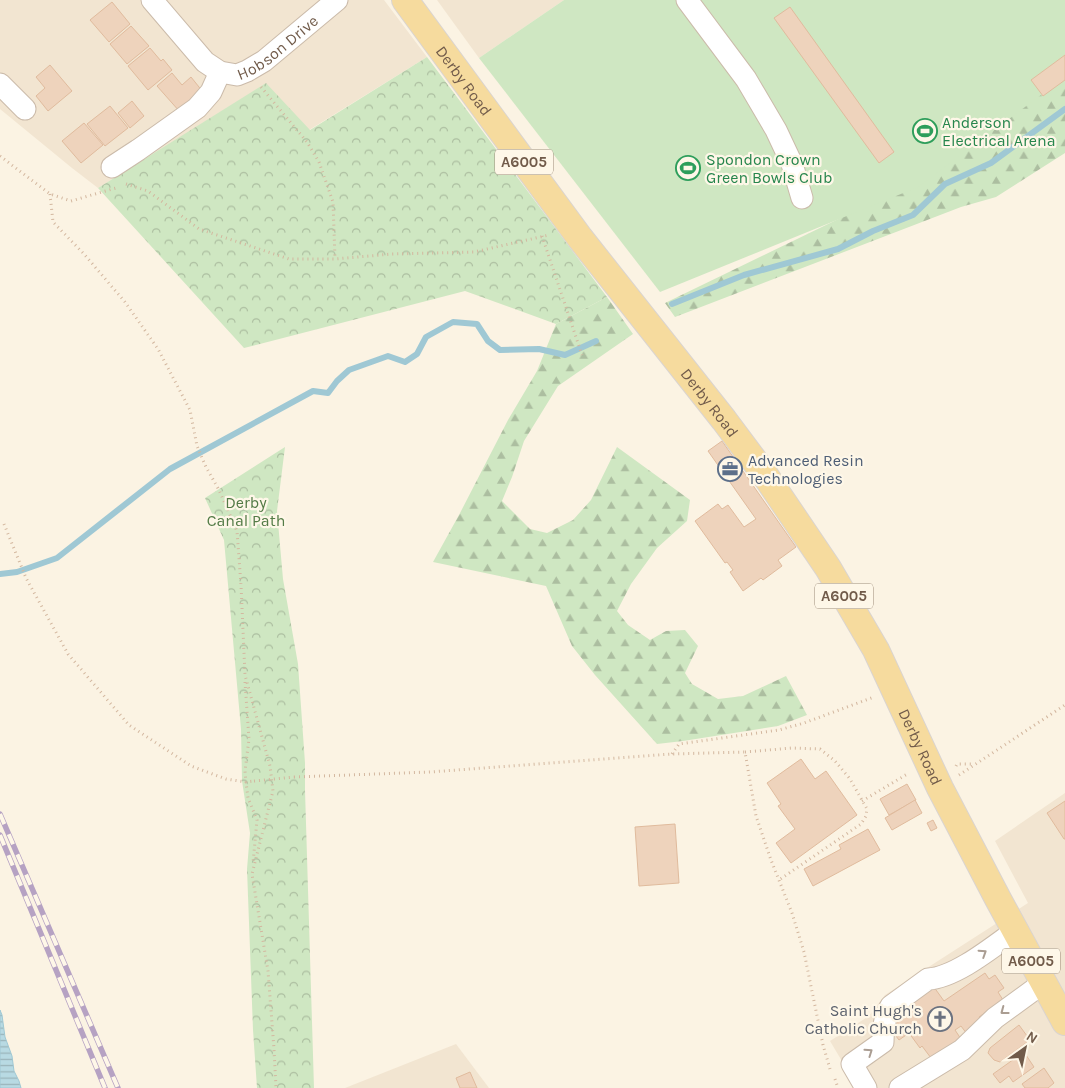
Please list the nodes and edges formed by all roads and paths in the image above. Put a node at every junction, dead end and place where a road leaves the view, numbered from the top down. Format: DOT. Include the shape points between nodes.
graph roads {
  1 [pos="152,0"];
  2 [pos="337,0"];
  3 [pos="405,0"];
  4 [pos="687,0"];
  5 [pos="247,71"];
  6 [pos="220,72"];
  7 [pos="0,84"];
  8 [pos="26,108"];
  9 [pos="0,156"];
  10 [pos="112,166"];
  11 [pos="50,194"];
  12 [pos="802,198"];
  13 [pos="542,236"];
  14 [pos="580,238"];
  15 [pos="336,259"];
  16 [pos="582,354"];
  17 [pos="4,524"];
  18 [pos="245,675"];
  19 [pos="894,689"];
  20 [pos="1065,705"];
  21 [pos="745,752"];
  22 [pos="671,754"];
  23 [pos="928,763"];
  24 [pos="974,764"];
  25 [pos="246,782"];
  26 [pos="862,801"];
  27 [pos="252,874"];
  28 [pos="779,880"];
  29 [pos="1015,931"];
  30 [pos="1043,983"];
  31 [pos="1065,1022"];
  32 [pos="831,1071"];
  33 [pos="835,1078"];
  34 [pos="276,1088"];
  35 [pos="838,1088"];
  36 [pos="866,1088"];
  37 [pos="900,1088"];
  1 -- 6 [label="street, Hobson Drive" via="205,62"];
  2 -- 5 [label="street, Hobson Drive" via="264,61"];
  3 -- 14 [label="main road, Derby Road / A6005"];
  4 -- 12 [label="street" via="746,79 776,130 792,164"];
  5 -- 6 [label="street, Hobson Drive" via="237,74"];
  5 -- 15 [label="path" via="307,142 319,162 333,202"];
  6 -- 10 [label="street" via="211,92 197,108"];
  7 -- 8 [label="street"];
  9 -- 11 [label="path"];
  11 -- 15 [label="path" via="71,201 127,184 148,192 199,228 289,259"];
  11 -- 18 [label="path" via="53,222 125,302 158,349 190,410 197,446 237,531"];
  13 -- 14 [label="path" via="558,232"];
  13 -- 15 [label="path" via="474,252"];
  13 -- 16 [label="path"];
  14 -- 19 [label="main road, Derby Road / A6005" via="765,475 828,568 876,650"];
  17 -- 25 [label="path" via="26,578 68,654 129,724 191,766 226,779"];
  18 -- 25 [label="path" via="249,740"];
  18 -- 27 [label="path" via="270,766 272,791"];
  19 -- 22 [label="path" via="804,723 779,730 679,744"];
  19 -- 23 [label="main road, Derby Road / A6005"];
  20 -- 24 [label="path"];
  21 -- 22 [label="path"];
  21 -- 26 [label="path" via="820,749 850,779"];
  21 -- 28 [label="path" via="756,816"];
  22 -- 25 [label="path, bridge"];
  23 -- 26 [label="path"];
  23 -- 29 [label="main road, Derby Road / A6005"];
  24 -- 24 [label="path" via="954,779 957,764"];
  25 -- 27 [label="path" via="256,820"];
  26 -- 28 [label="path" via="867,809 861,824"];
  27 -- 34 [label="path" via="268,971"];
  28 -- 32 [label="path" via="804,952"];
  29 -- 30 [label="main road, Derby Road / A6005"];
  36 -- 29 [label="street, one-way" via="852,1064 883,1042 885,1020 891,1006 928,979 949,974"];
  30 -- 31 [label="main road, Derby Road / A6005"];
  30 -- 37 [label="street, one-way" via="995,1018 962,1050"];
  33 -- 35 [label="path"];
}
